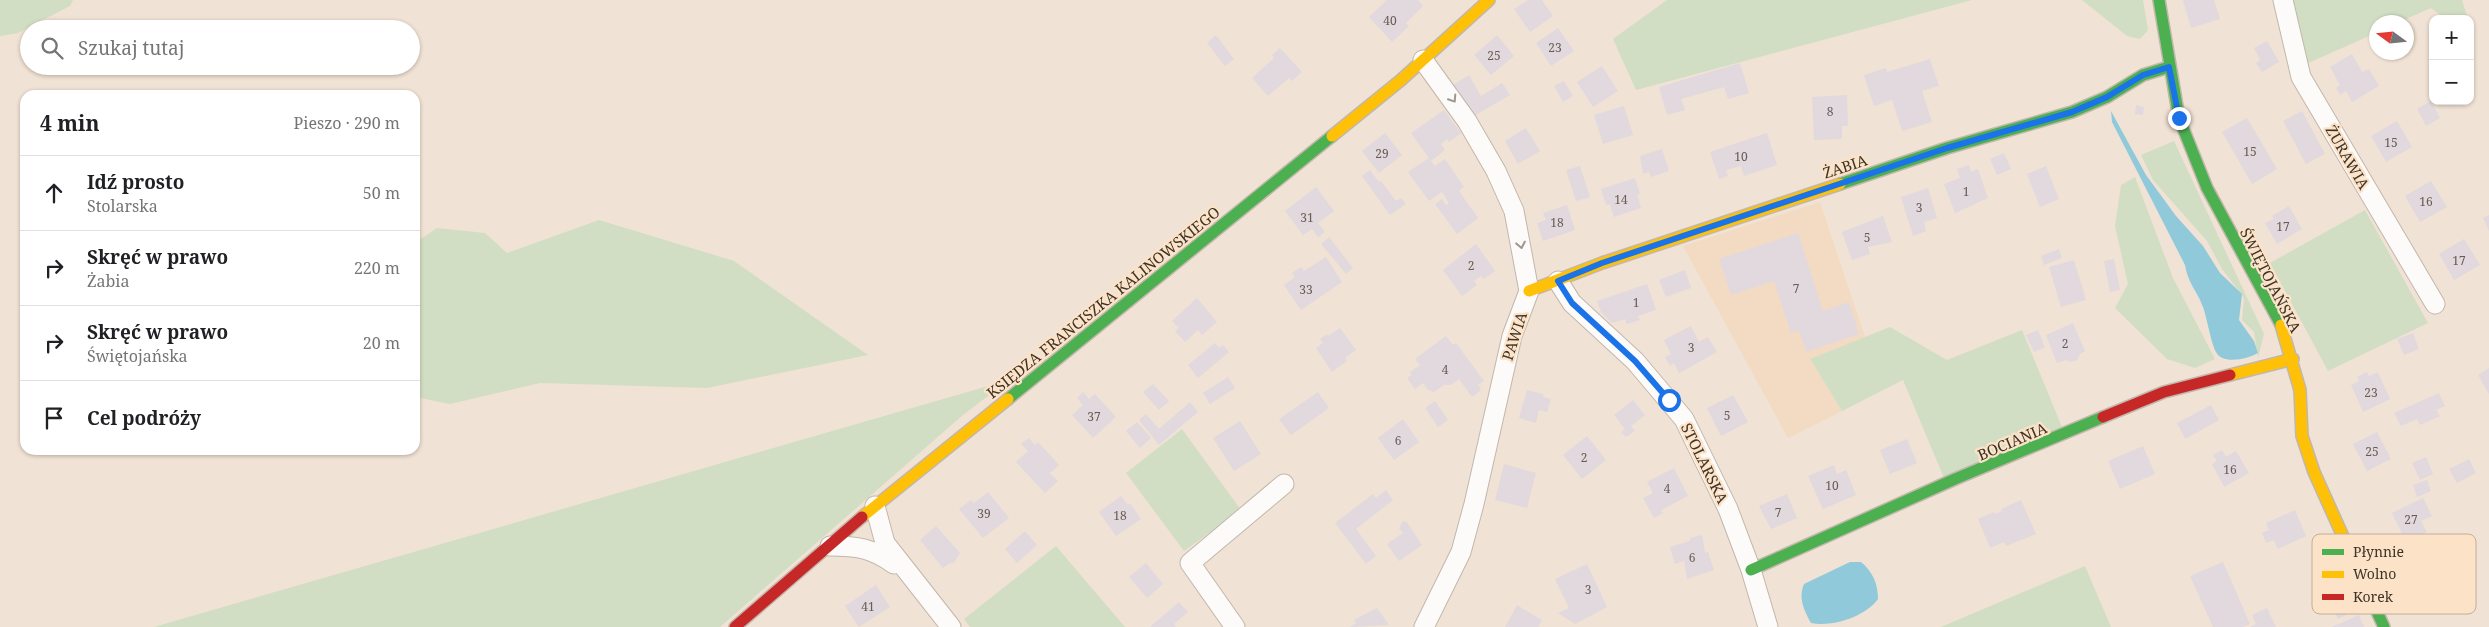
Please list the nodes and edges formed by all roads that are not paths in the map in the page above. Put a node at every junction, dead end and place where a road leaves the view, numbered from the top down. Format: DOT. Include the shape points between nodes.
graph roads {
  1 [pos="1489,0"];
  2 [pos="2159,0"];
  3 [pos="2283,0"];
  4 [pos="1423,60"];
  5 [pos="2169,67"];
  6 [pos="1558,281"];
  7 [pos="1529,292"];
  8 [pos="2435,304"];
  9 [pos="2292,359"];
  10 [pos="1284,484"];
  11 [pos="875,506"];
  12 [pos="2342,534"];
  13 [pos="830,546"];
  14 [pos="1751,570"];
  15 [pos="910,575"];
  16 [pos="2378,614"];
  17 [pos="735,627"];
  18 [pos="952,627"];
  19 [pos="1235,627"];
  20 [pos="1424,627"];
  21 [pos="1768,627"];
  22 [pos="2384,627"];
  1 -- 4 [label="street, KSIĘDZA FRANCISZKA KALINOWSKIEGO"];
  2 -- 5 [label="street, ŚWIĘTOJAŃSKA"];
  3 -- 8 [label="street, ŻURAWIA" via="2301,77"];
  4 -- 7 [label="street, PAWIA, one-way" via="1467,121 1496,171 1514,211"];
  4 -- 11 [label="street, KSIĘDZA FRANCISZKA KALINOWSKIEGO"];
  5 -- 6 [label="street, ŻABIA" via="2143,75 2107,97 2072,112 1947,148 1602,263"];
  5 -- 9 [label="street, ŚWIĘTOJAŃSKA" via="2179,118 2190,146 2228,230 2283,328"];
  6 -- 7 [label="street, ŻABIA"];
  6 -- 14 [label="street, STOLARSKA" via="1572,303 1635,361 1684,419 1728,510"];
  7 -- 20 [label="street, PAWIA" via="1512,336 1461,552"];
  9 -- 12 [label="street, ŚWIĘTOJAŃSKA" via="2300,390 2302,436"];
  9 -- 14 [label="street, BOCIANIA" via="2164,392 1955,479"];
  10 -- 19 [label="street" via="1190,563"];
  11 -- 13 [label="street, KSIĘDZA FRANCISZKA KALINOWSKIEGO"];
  11 -- 15 [label="street" via="885,543"];
  13 -- 15 [label="street" via="876,551"];
  13 -- 17 [label="street, KSIĘDZA FRANCISZKA KALINOWSKIEGO"];
  14 -- 21 [label="street, STOLARSKA"];
  15 -- 18 [label="street"];
  16 -- 22 [label="street, ŚWIĘTOJAŃSKA"];
}
